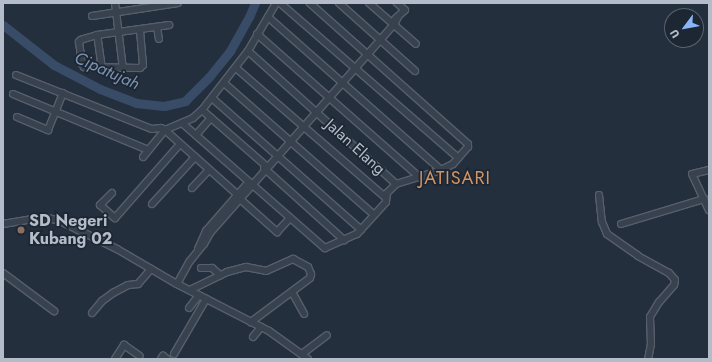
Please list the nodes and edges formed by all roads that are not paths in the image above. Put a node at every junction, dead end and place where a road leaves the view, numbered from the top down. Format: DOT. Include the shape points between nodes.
graph roads {
  1 [pos="115,3"];
  2 [pos="178,3"];
  3 [pos="276,3"];
  4 [pos="280,3"];
  5 [pos="310,3"];
  6 [pos="339,3"];
  7 [pos="369,3"];
  8 [pos="397,3"];
  9 [pos="116,12"];
  10 [pos="92,16"];
  11 [pos="268,17"];
  12 [pos="392,24"];
  13 [pos="169,25"];
  14 [pos="157,27"];
  15 [pos="140,29"];
  16 [pos="120,33"];
  17 [pos="257,34"];
  18 [pos="97,35"];
  19 [pos="380,38"];
  20 [pos="159,40"];
  21 [pos="416,44"];
  22 [pos="248,51"];
  23 [pos="367,53"];
  24 [pos="236,68"];
  25 [pos="354,68"];
  26 [pos="102,69"];
  27 [pos="124,69"];
  28 [pos="415,71"];
  29 [pos="16,75"];
  30 [pos="341,82"];
  31 [pos="224,83"];
  32 [pos="63,93"];
  33 [pos="13,94"];
  34 [pos="328,97"];
  35 [pos="212,98"];
  36 [pos="202,110"];
  37 [pos="315,111"];
  38 [pos="55,112"];
  39 [pos="17,117"];
  40 [pos="211,118"];
  41 [pos="182,123"];
  42 [pos="302,126"];
  43 [pos="165,130"];
  44 [pos="196,135"];
  45 [pos="289,140"];
  46 [pos="180,144"];
  47 [pos="148,150"];
  48 [pos="276,155"];
  49 [pos="195,156"];
  50 [pos="142,157"];
  51 [pos="458,158"];
  52 [pos="264,167"];
  53 [pos="209,170"];
  54 [pos="441,170"];
  55 [pos="709,170"];
  56 [pos="419,177"];
  57 [pos="251,183"];
  58 [pos="396,184"];
  59 [pos="192,188"];
  60 [pos="112,193"];
  61 [pos="599,194"];
  62 [pos="239,197"];
  63 [pos="386,198"];
  64 [pos="704,199"];
  65 [pos="152,204"];
  66 [pos="709,210"];
  67 [pos="374,215"];
  68 [pos="290,218"];
  69 [pos="3,224"];
  70 [pos="621,224"];
  71 [pos="361,230"];
  72 [pos="344,240"];
  73 [pos="201,268"];
  74 [pos="151,269"];
  75 [pos="3,273"];
  76 [pos="220,276"];
  77 [pos="176,284"];
  78 [pos="190,290"];
  79 [pos="292,292"];
  80 [pos="198,295"];
  81 [pos="206,299"];
  82 [pos="189,308"];
  83 [pos="54,311"];
  84 [pos="92,313"];
  85 [pos="304,314"];
  86 [pos="251,322"];
  87 [pos="261,327"];
  88 [pos="327,335"];
  89 [pos="253,337"];
  90 [pos="144,350"];
  91 [pos="174,354"];
  92 [pos="302,354"];
  93 [pos="139,357"];
  94 [pos="115,359"];
  95 [pos="161,359"];
  96 [pos="167,359"];
  97 [pos="308,359"];
  98 [pos="648,359"];
  1 -- 9 [label="street"];
  2 -- 9 [label="street"];
  3 -- 11 [label="street"];
  4 -- 25 [label="street"];
  5 -- 23 [label="street"];
  6 -- 19 [label="street"];
  7 -- 12 [label="street"];
  8 -- 12 [label="street" via="404,10"];
  9 -- 10 [label="street"];
  9 -- 16 [label="street"];
  11 -- 17 [label="street"];
  11 -- 30 [label="street"];
  12 -- 19 [label="street"];
  12 -- 21 [label="street"];
  13 -- 14 [label="street"];
  14 -- 15 [label="street"];
  14 -- 20 [label="street"];
  15 -- 16 [label="street"];
  15 -- 27 [label="street" via="143,65 140,68"];
  16 -- 18 [label="street"];
  16 -- 27 [label="street"];
  17 -- 22 [label="street"];
  17 -- 34 [label="street"];
  18 -- 26 [label="street"];
  18 -- 26 [label="street" via="81,40 79,44 83,66"];
  19 -- 23 [label="street"];
  19 -- 28 [label="street"];
  22 -- 24 [label="street"];
  22 -- 37 [label="street, Jalan Elang"];
  23 -- 25 [label="street"];
  23 -- 51 [label="street" via="468,144"];
  24 -- 31 [label="street"];
  24 -- 42 [label="street"];
  25 -- 30 [label="street"];
  25 -- 51 [label="street"];
  26 -- 27 [label="street"];
  29 -- 32 [label="street"];
  30 -- 34 [label="street"];
  30 -- 54 [label="street"];
  31 -- 35 [label="street"];
  31 -- 45 [label="street"];
  32 -- 38 [label="street"];
  32 -- 43 [label="street" via="152,129"];
  33 -- 38 [label="street"];
  34 -- 37 [label="street"];
  34 -- 56 [label="street"];
  35 -- 36 [label="street"];
  35 -- 48 [label="street"];
  36 -- 40 [label="street"];
  36 -- 41 [label="street"];
  37 -- 42 [label="street"];
  37 -- 58 [label="street, Jalan Elang"];
  38 -- 39 [label="street" via="48,130"];
  38 -- 47 [label="street"];
  40 -- 44 [label="street"];
  40 -- 52 [label="street"];
  41 -- 43 [label="street"];
  41 -- 44 [label="street"];
  42 -- 45 [label="street"];
  42 -- 63 [label="street"];
  43 -- 46 [label="street"];
  43 -- 47 [label="street"];
  44 -- 57 [label="street"];
  45 -- 48 [label="street"];
  45 -- 67 [label="street"];
  46 -- 49 [label="street"];
  46 -- 60 [label="street" via="115,218 100,206"];
  47 -- 50 [label="street"];
  48 -- 52 [label="street"];
  48 -- 71 [label="street"];
  49 -- 53 [label="street"];
  49 -- 65 [label="street"];
  51 -- 54 [label="street" via="449,167"];
  52 -- 57 [label="street"];
  52 -- 72 [label="street"];
  53 -- 59 [label="street"];
  53 -- 62 [label="street"];
  54 -- 56 [label="street"];
  55 -- 64 [label="street" via="692,174"];
  56 -- 58 [label="street"];
  57 -- 62 [label="street"];
  57 -- 68 [label="street"];
  58 -- 63 [label="street"];
  61 -- 98 [label="street" via="602,222 607,234 638,256 669,273 675,280 650,317 651,344"];
  62 -- 68 [label="street" via="277,232"];
  62 -- 77 [label="street" via="198,249"];
  63 -- 67 [label="street" via="386,202"];
  64 -- 66 [label="street"];
  64 -- 70 [label="street"];
  67 -- 71 [label="street"];
  68 -- 72 [label="street" via="325,248"];
  69 -- 74 [label="street" via="38,217 53,218 117,249"];
  71 -- 72 [label="street"];
  73 -- 76 [label="street" via="212,268"];
  74 -- 77 [label="street"];
  74 -- 84 [label="street" via="138,284 126,286 108,296"];
  75 -- 83 [label="street"];
  76 -- 78 [label="street"];
  76 -- 79 [label="street" via="246,267 266,271 294,259 308,267 312,275"];
  77 -- 78 [label="street"];
  78 -- 80 [label="street"];
  79 -- 85 [label="street"];
  79 -- 86 [label="street"];
  80 -- 81 [label="street"];
  80 -- 82 [label="street"];
  81 -- 86 [label="street"];
  81 -- 91 [label="street"];
  86 -- 87 [label="street"];
  87 -- 89 [label="street"];
  87 -- 92 [label="street"];
  88 -- 92 [label="street"];
  90 -- 93 [label="street"];
  92 -- 97 [label="street"];
  93 -- 94 [label="street" via="124,345"];
  95 -- 96 [label="street" via="163,356"];
}
